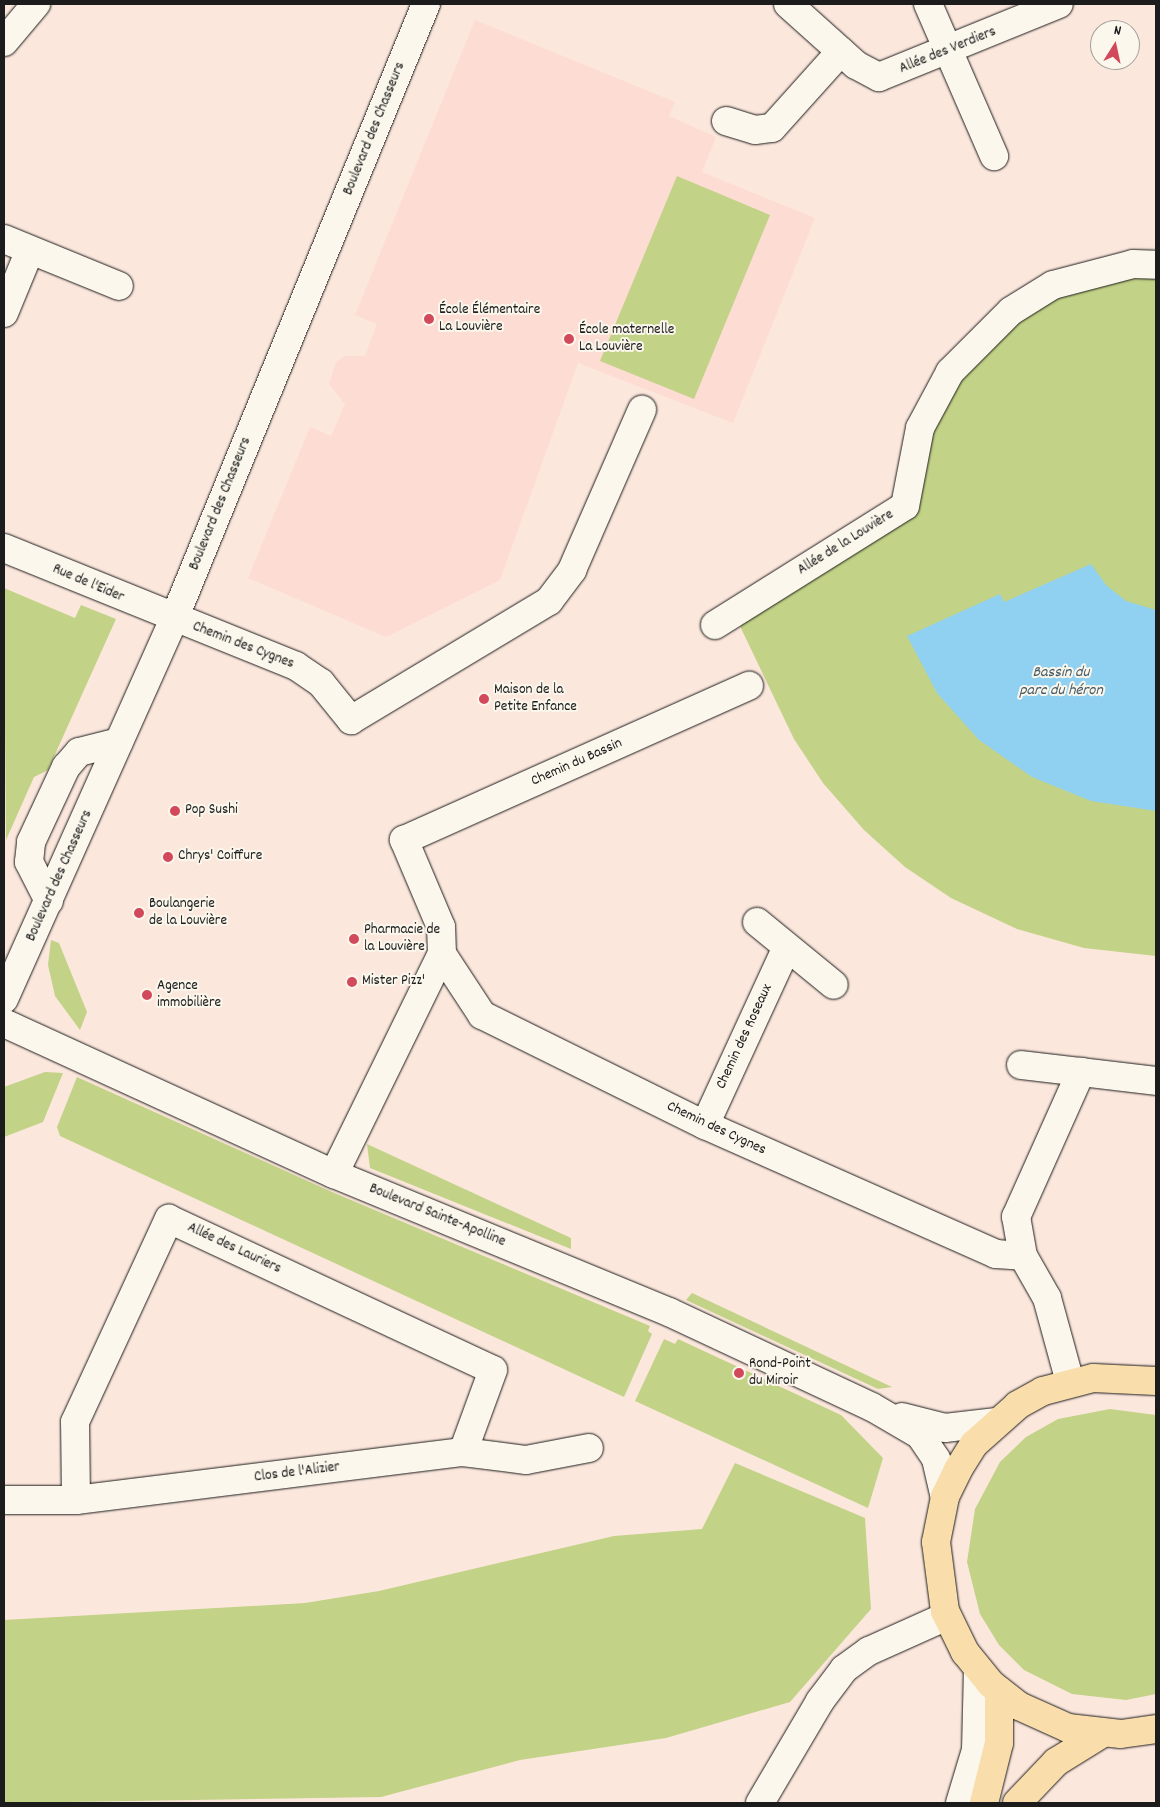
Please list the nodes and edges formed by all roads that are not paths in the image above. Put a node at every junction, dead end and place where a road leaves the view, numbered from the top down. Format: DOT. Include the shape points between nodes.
graph roads {
  1 [pos="36,4"];
  2 [pos="426,4"];
  3 [pos="788,4"];
  4 [pos="928,4"];
  5 [pos="1059,4"];
  6 [pos="4,42"];
  7 [pos="840,51"];
  8 [pos="949,51"];
  9 [pos="726,120"];
  10 [pos="994,156"];
  11 [pos="4,239"];
  12 [pos="30,250"];
  13 [pos="1156,265"];
  14 [pos="119,286"];
  15 [pos="4,313"];
  16 [pos="642,410"];
  17 [pos="4,548"];
  18 [pos="174,619"];
  19 [pos="716,625"];
  20 [pos="749,686"];
  21 [pos="119,742"];
  22 [pos="49,901"];
  23 [pos="757,922"];
  24 [pos="786,949"];
  25 [pos="442,954"];
  26 [pos="834,985"];
  27 [pos="4,999"];
  28 [pos="4,1023"];
  29 [pos="1021,1065"];
  30 [pos="1081,1072"];
  31 [pos="1156,1081"];
  32 [pos="704,1125"];
  33 [pos="334,1174"];
  34 [pos="1023,1256"];
  35 [pos="1156,1381"];
  36 [pos="1070,1382"];
  37 [pos="872,1407"];
  38 [pos="995,1422"];
  39 [pos="589,1448"];
  40 [pos="463,1452"];
  41 [pos="945,1497"];
  42 [pos="4,1500"];
  43 [pos="76,1500"];
  44 [pos="947,1616"];
  45 [pos="978,1670"];
  46 [pos="999,1691"];
  47 [pos="1156,1729"];
  48 [pos="1103,1733"];
  49 [pos="760,1803"];
  50 [pos="960,1803"];
  51 [pos="984,1803"];
  52 [pos="1018,1803"];
  1 -- 6 [label="street"];
  2 -- 18 [label="street, Boulevard des Chasseurs"];
  3 -- 7 [label="street, Allée des Verdiers"];
  4 -- 8 [label="street"];
  5 -- 8 [label="street, Allée des Verdiers"];
  7 -- 8 [label="street, Allée des Verdiers" via="865,72 879,77"];
  7 -- 9 [label="street" via="772,128 755,130"];
  8 -- 10 [label="street"];
  11 -- 12 [label="street"];
  12 -- 14 [label="street"];
  12 -- 15 [label="street"];
  13 -- 19 [label="street, Allée de la Louvière" via="1133,264 1052,285 1011,311 950,372 920,428 905,506"];
  16 -- 18 [label="street, Chemin des Cygnes" via="572,570 549,601 351,720 321,683 296,666"];
  17 -- 18 [label="street, Rue de l'Eider"];
  18 -- 21 [label="street, Boulevard des Chasseurs"];
  20 -- 25 [label="street, Chemin du Bassin" via="404,840 441,927"];
  21 -- 22 [label="street, Boulevard des Chasseurs"];
  21 -- 22 [label="street" via="79,752 66,767 31,842 29,862"];
  22 -- 27 [label="street, Boulevard des Chasseurs"];
  23 -- 24 [label="street"];
  24 -- 26 [label="street"];
  24 -- 32 [label="street, Chemin des Roseaux"];
  25 -- 32 [label="street, Chemin des Cygnes" via="482,1015"];
  25 -- 33 [label="street"];
  28 -- 33 [label="street, Boulevard Sainte-Apolline"];
  29 -- 30 [label="street"];
  30 -- 31 [label="street"];
  30 -- 34 [label="street" via="1016,1217"];
  32 -- 34 [label="street, Chemin des Cygnes" via="996,1254"];
  33 -- 37 [label="street, Boulevard Sainte-Apolline" via="669,1312"];
  34 -- 36 [label="street" via="1047,1298"];
  35 -- 36 [label="main road" via="1116,1376"];
  36 -- 38 [label="main road" via="1043,1391"];
  37 -- 38 [label="street, Boulevard Sainte-Apolline" via="945,1428"];
  37 -- 41 [label="street, Boulevard Sainte-Apolline" via="920,1435 936,1459"];
  38 -- 41 [label="main road" via="974,1444"];
  39 -- 40 [label="street, Clos de l'Alizier" via="526,1460"];
  40 -- 43 [label="street, Clos de l'Alizier"];
  40 -- 43 [label="street, Allée des Lauriers" via="493,1370 169,1219 74,1422"];
  41 -- 44 [label="main road" via="936,1566"];
  42 -- 43 [label="street, Clos de l'Alizier"];
  44 -- 45 [label="main road"];
  44 -- 49 [label="street" via="869,1651 844,1669 820,1701"];
  45 -- 46 [label="main road"];
  45 -- 50 [label="street" via="976,1750"];
  46 -- 48 [label="main road" via="1051,1722"];
  46 -- 51 [label="main road" via="999,1743"];
  47 -- 48 [label="main road"];
  48 -- 52 [label="main road" via="1056,1762"];
}
